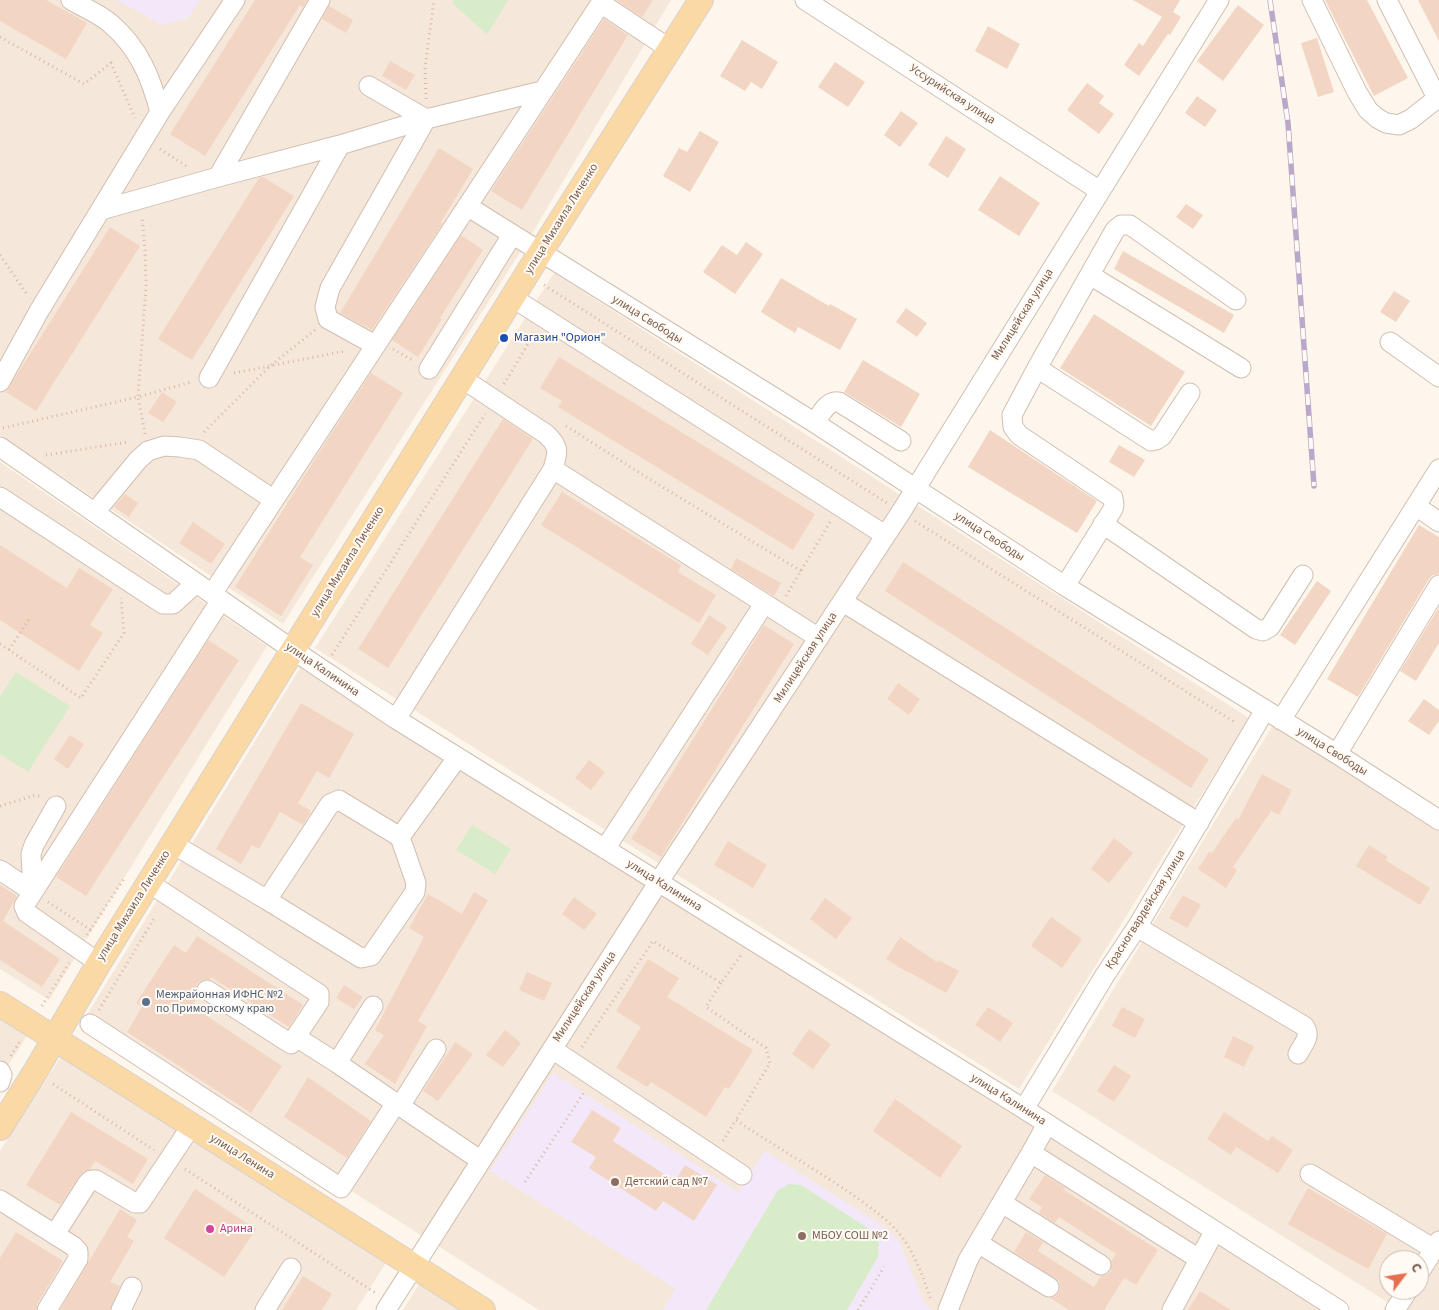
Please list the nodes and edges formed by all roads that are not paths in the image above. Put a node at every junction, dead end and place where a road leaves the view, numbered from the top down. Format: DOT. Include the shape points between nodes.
graph roads {
  1 [pos="71,0"];
  2 [pos="235,0"];
  3 [pos="320,0"];
  4 [pos="701,0"];
  5 [pos="806,0"];
  6 [pos="1219,0"];
  7 [pos="1312,0"];
  8 [pos="1388,0"];
  9 [pos="670,49"];
  10 [pos="370,86"];
  11 [pos="542,91"];
  12 [pos="1438,98"];
  13 [pos="160,112"];
  14 [pos="426,119"];
  15 [pos="340,145"];
  16 [pos="214,178"];
  17 [pos="1100,191"];
  18 [pos="466,206"];
  19 [pos="101,210"];
  20 [pos="512,235"];
  21 [pos="540,253"];
  22 [pos="1090,275"];
  23 [pos="512,298"];
  24 [pos="1236,300"];
  25 [pos="1390,342"];
  26 [pos="375,345"];
  27 [pos="1037,368"];
  28 [pos="1241,368"];
  29 [pos="429,369"];
  30 [pos="1439,377"];
  31 [pos="209,378"];
  32 [pos="462,379"];
  33 [pos="0,382"];
  34 [pos="1190,393"];
  35 [pos="814,423"];
  36 [pos="901,441"];
  37 [pos="0,446"];
  38 [pos="553,469"];
  39 [pos="1439,469"];
  40 [pos="914,489"];
  41 [pos="0,498"];
  42 [pos="274,500"];
  43 [pos="1416,506"];
  44 [pos="95,512"];
  45 [pos="1439,522"];
  46 [pos="1103,524"];
  47 [pos="885,535"];
  48 [pos="1303,575"];
  49 [pos="196,583"];
  50 [pos="1439,585"];
  51 [pos="1065,586"];
  52 [pos="217,597"];
  53 [pos="843,602"];
  54 [pos="770,608"];
  55 [pos="819,638"];
  56 [pos="292,650"];
  57 [pos="1265,710"];
  58 [pos="396,719"];
  59 [pos="1281,720"];
  60 [pos="1336,754"];
  61 [pos="456,758"];
  62 [pos="56,806"];
  63 [pos="1439,820"];
  64 [pos="1199,823"];
  65 [pos="400,837"];
  66 [pos="173,844"];
  67 [pos="605,849"];
  68 [pos="0,870"];
  69 [pos="149,883"];
  70 [pos="658,883"];
  71 [pos="33,892"];
  72 [pos="267,900"];
  73 [pos="1137,926"];
  74 [pos="100,962"];
  75 [pos="207,990"];
  76 [pos="0,1004"];
  77 [pos="373,1006"];
  78 [pos="90,1024"];
  79 [pos="296,1037"];
  80 [pos="54,1038"];
  81 [pos="436,1049"];
  82 [pos="552,1049"];
  83 [pos="1298,1054"];
  84 [pos="337,1064"];
  85 [pos="0,1071"];
  86 [pos="0,1082"];
  87 [pos="398,1105"];
  88 [pos="1024,1109"];
  89 [pos="1046,1124"];
  90 [pos="192,1125"];
  91 [pos="0,1128"];
  92 [pos="1032,1153"];
  93 [pos="480,1160"];
  94 [pos="1310,1174"];
  95 [pos="742,1175"];
  96 [pos="341,1188"];
  97 [pos="0,1200"];
  98 [pos="1002,1204"];
  99 [pos="325,1210"];
  100 [pos="1214,1232"];
  101 [pos="55,1234"];
  102 [pos="978,1243"];
  103 [pos="1436,1245"];
  104 [pos="1429,1257"];
  105 [pos="1199,1259"];
  106 [pos="1101,1265"];
  107 [pos="413,1266"];
  108 [pos="291,1268"];
  109 [pos="132,1287"];
  110 [pos="1049,1287"];
  111 [pos="388,1306"];
  112 [pos="940,1306"];
  113 [pos="47,1310"];
  114 [pos="122,1310"];
  115 [pos="265,1310"];
  116 [pos="483,1310"];
  117 [pos="1172,1310"];
  118 [pos="1339,1310"];
  1 -- 13 [label="street" via="110,22 124,36 147,70"];
  2 -- 13 [label="street"];
  3 -- 16 [label="street"];
  4 -- 9 [label="main road, улица Михаила Личенко"];
  5 -- 17 [label="street, Уссурийская улица"];
  6 -- 17 [label="street, Милицейская улица"];
  7 -- 12 [label="street" via="1357,92 1377,118 1399,124"];
  8 -- 12 [label="street"];
  9 -- 11 [label="street" via="605,6 598,6"];
  9 -- 21 [label="main road, улица Михаила Личенко"];
  10 -- 14 [label="street"];
  11 -- 14 [label="street"];
  11 -- 18 [label="street"];
  13 -- 19 [label="street"];
  14 -- 15 [label="street"];
  14 -- 26 [label="street" via="330,288 325,307 328,319"];
  15 -- 16 [label="street"];
  15 -- 31 [label="street"];
  16 -- 19 [label="street"];
  17 -- 40 [label="street, Милицейская улица"];
  18 -- 20 [label="street, улица Свободы"];
  18 -- 26 [label="street"];
  19 -- 33 [label="street"];
  20 -- 21 [label="street, улица Свободы"];
  20 -- 29 [label="street"];
  21 -- 23 [label="main road, улица Михаила Личенко"];
  21 -- 35 [label="street, улица Свободы"];
  22 -- 24 [label="street" via="1115,230 1121,225 1130,225"];
  22 -- 27 [label="street"];
  22 -- 28 [label="street"];
  23 -- 32 [label="main road, улица Михаила Личенко"];
  23 -- 47 [label="street"];
  25 -- 30 [label="street"];
  26 -- 42 [label="street"];
  27 -- 34 [label="street" via="1151,441 1162,436"];
  27 -- 46 [label="street" via="1012,415 1013,426 1019,436 1113,498 1113,509"];
  32 -- 38 [label="street" via="555,442 558,452"];
  32 -- 56 [label="main road, улица Михаила Личенко"];
  35 -- 36 [label="street" via="829,403 840,402"];
  35 -- 40 [label="street, улица Свободы"];
  37 -- 44 [label="street, улица Калинина"];
  38 -- 54 [label="street"];
  38 -- 58 [label="street"];
  39 -- 43 [label="street"];
  40 -- 47 [label="street, Милицейская улица"];
  40 -- 51 [label="street, улица Свободы"];
  41 -- 49 [label="street" via="163,604 173,604"];
  42 -- 44 [label="street" via="199,450 164,446 148,451 138,460"];
  42 -- 52 [label="street"];
  43 -- 45 [label="street"];
  43 -- 59 [label="street"];
  44 -- 49 [label="street, улица Калинина"];
  46 -- 48 [label="street" via="1263,631 1270,627"];
  46 -- 51 [label="street"];
  47 -- 53 [label="street, Милицейская улица"];
  49 -- 52 [label="street, улица Калинина"];
  50 -- 60 [label="street"];
  51 -- 57 [label="street, улица Свободы"];
  52 -- 56 [label="street, улица Калинина"];
  52 -- 71 [label="street"];
  53 -- 55 [label="street, Милицейская улица"];
  53 -- 64 [label="street"];
  54 -- 55 [label="street"];
  54 -- 67 [label="street"];
  55 -- 70 [label="street, Милицейская улица"];
  56 -- 58 [label="street, улица Калинина"];
  56 -- 66 [label="main road, улица Михаила Личенко"];
  57 -- 59 [label="street, улица Свободы"];
  57 -- 64 [label="street, Красногвардейская улица"];
  58 -- 61 [label="street, улица Калинина"];
  59 -- 60 [label="street, улица Свободы"];
  60 -- 63 [label="street, улица Свободы"];
  61 -- 65 [label="street"];
  61 -- 67 [label="street, улица Калинина"];
  62 -- 71 [label="street" via="31,854"];
  64 -- 73 [label="street, Красногвардейская улица"];
  65 -- 72 [label="street" via="339,800 330,804"];
  65 -- 72 [label="street" via="416,883 415,892 371,956 361,958"];
  66 -- 69 [label="main road, улица Михаила Личенко"];
  66 -- 72 [label="street"];
  67 -- 70 [label="street, улица Калинина"];
  68 -- 71 [label="street"];
  69 -- 74 [label="main road, улица Михаила Личенко"];
  69 -- 79 [label="street" via="319,994 319,1002"];
  70 -- 82 [label="street, Милицейская улица"];
  70 -- 88 [label="street, улица Калинина"];
  71 -- 74 [label="street" via="24,906 27,913"];
  73 -- 83 [label="street" via="1304,1026 1308,1036"];
  73 -- 88 [label="street, Красногвардейская улица"];
  74 -- 80 [label="main road, улица Михаила Личенко"];
  75 -- 79 [label="street" via="292,1044"];
  76 -- 80 [label="main road, улица Ленина"];
  77 -- 84 [label="street"];
  78 -- 96 [label="street"];
  79 -- 84 [label="street"];
  80 -- 90 [label="main road, улица Ленина"];
  80 -- 91 [label="main road, улица Михаила Личенко"];
  81 -- 87 [label="street"];
  82 -- 93 [label="street, Милицейская улица"];
  82 -- 95 [label="street"];
  84 -- 87 [label="street"];
  85 -- 86 [label="street"];
  87 -- 93 [label="street"];
  87 -- 96 [label="street"];
  88 -- 89 [label="street, улица Калинина"];
  89 -- 92 [label="street"];
  89 -- 100 [label="street, улица Калинина"];
  90 -- 99 [label="main road, улица Ленина"];
  90 -- 101 [label="street" via="142,1201 138,1204 96,1180 88,1182"];
  92 -- 98 [label="street"];
  92 -- 105 [label="street"];
  93 -- 107 [label="street, Милицейская улица"];
  94 -- 103 [label="street"];
  96 -- 99 [label="street"];
  97 -- 101 [label="street"];
  98 -- 102 [label="street"];
  98 -- 106 [label="street"];
  99 -- 107 [label="main road, улица Ленина"];
  100 -- 105 [label="street"];
  100 -- 118 [label="street, улица Калинина"];
  101 -- 113 [label="street" via="73,1246 78,1252 78,1259"];
  102 -- 110 [label="street"];
  102 -- 112 [label="street" via="958,1282"];
  103 -- 104 [label="street"];
  105 -- 117 [label="street"];
  107 -- 111 [label="street, Милицейская улица"];
  107 -- 116 [label="main road, улица Ленина"];
  108 -- 115 [label="street"];
  109 -- 114 [label="street"];
}
